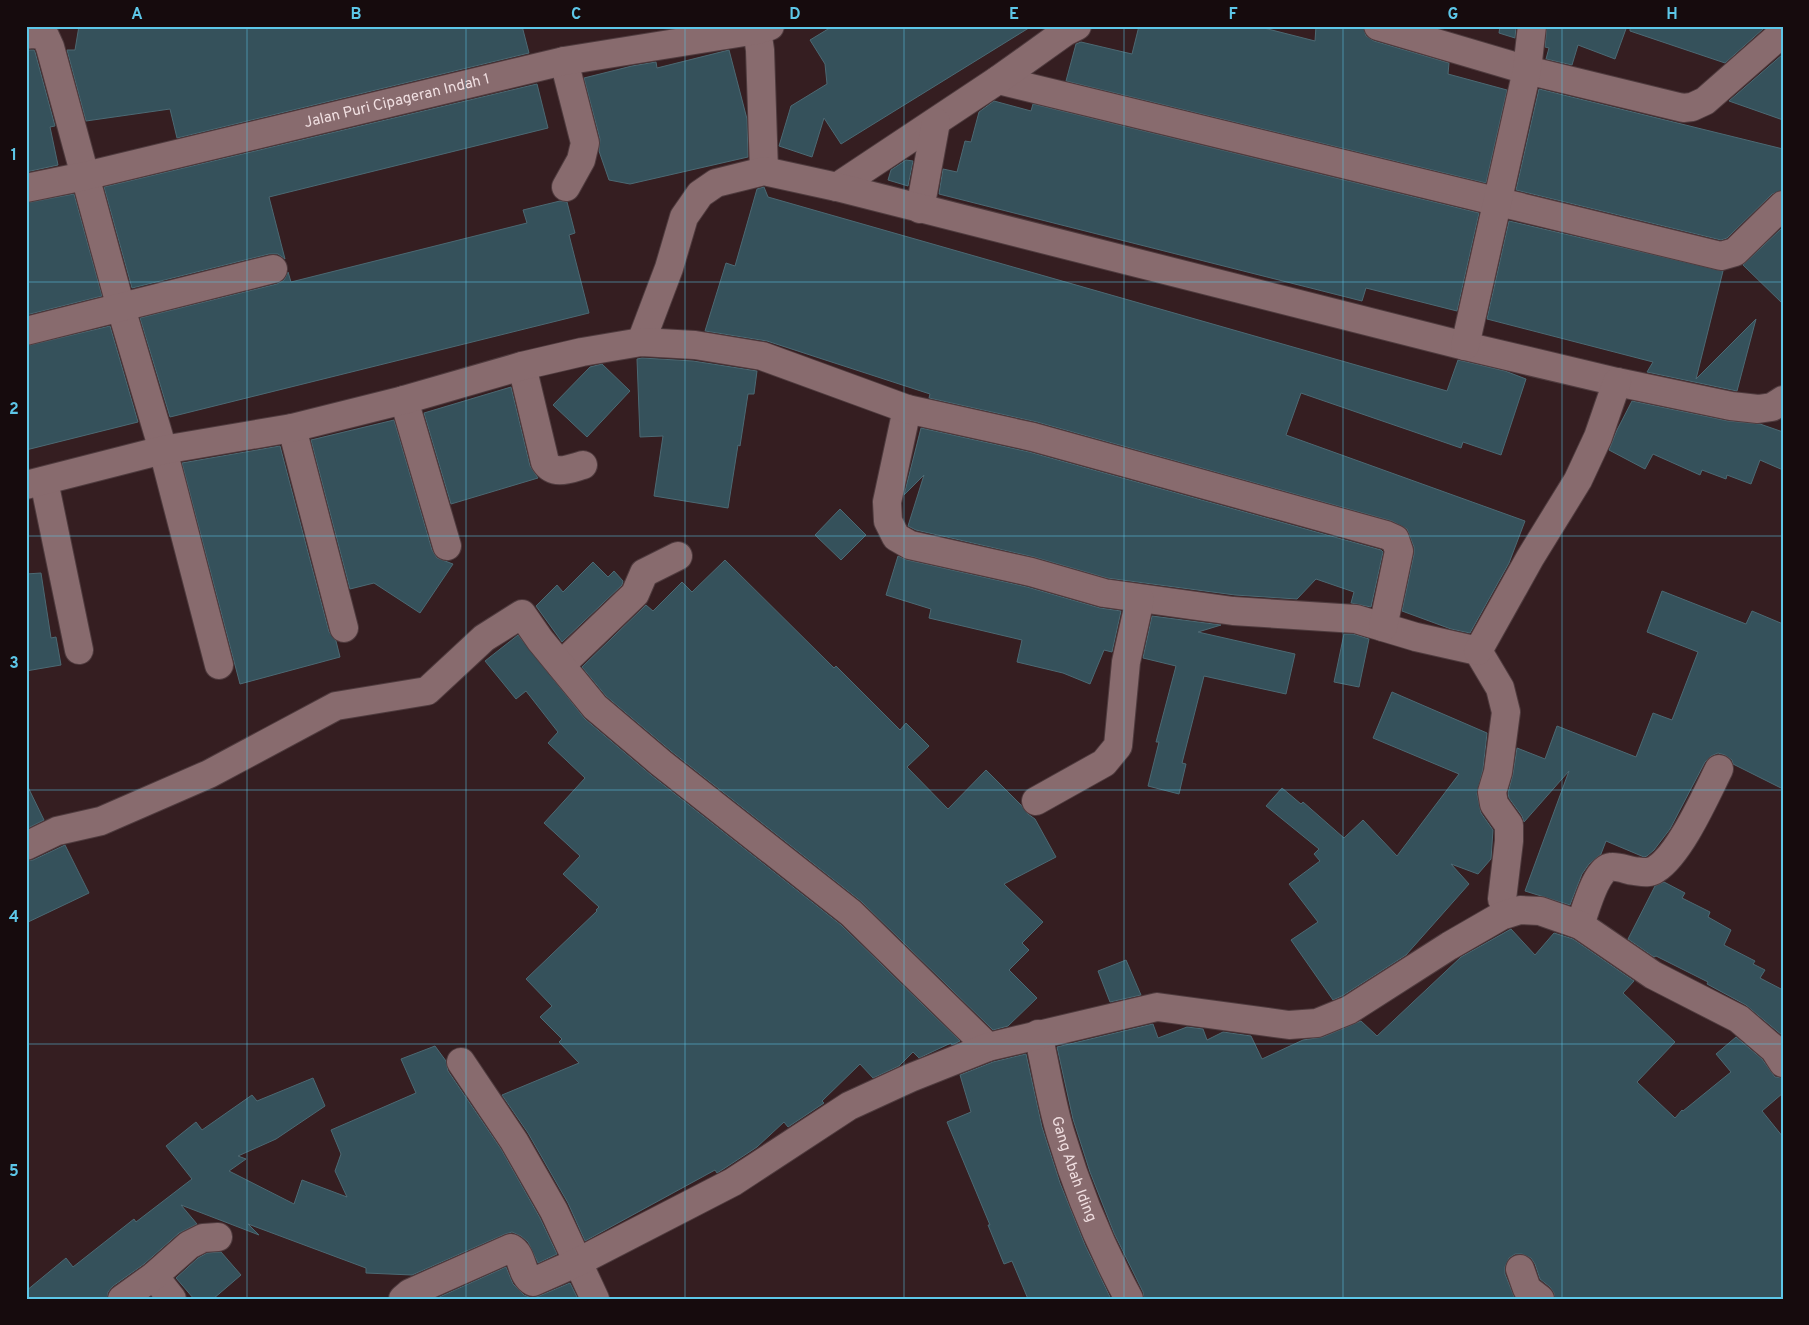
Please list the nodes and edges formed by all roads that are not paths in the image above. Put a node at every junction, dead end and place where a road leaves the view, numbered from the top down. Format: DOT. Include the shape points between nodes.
graph roads {
  1 [pos="1077,26"];
  2 [pos="1378,26"];
  3 [pos="1532,26"];
  4 [pos="764,28"];
  5 [pos="1777,34"];
  6 [pos="26,35"];
  7 [pos="564,61"];
  8 [pos="1527,70"];
  9 [pos="998,80"];
  10 [pos="936,122"];
  11 [pos="764,171"];
  12 [pos="85,176"];
  13 [pos="566,187"];
  14 [pos="837,187"];
  15 [pos="26,188"];
  16 [pos="1498,202"];
  17 [pos="1783,205"];
  18 [pos="920,209"];
  19 [pos="274,269"];
  20 [pos="122,308"];
  21 [pos="26,331"];
  22 [pos="641,342"];
  23 [pos="1465,346"];
  24 [pos="522,366"];
  25 [pos="1616,382"];
  26 [pos="404,400"];
  27 [pos="1783,400"];
  28 [pos="907,409"];
  29 [pos="292,428"];
  30 [pos="163,450"];
  31 [pos="583,466"];
  32 [pos="35,483"];
  33 [pos="447,546"];
  34 [pos="678,556"];
  35 [pos="1140,599"];
  36 [pos="1383,627"];
  37 [pos="344,628"];
  38 [pos="78,650"];
  39 [pos="1478,651"];
  40 [pos="219,665"];
  41 [pos="561,665"];
  42 [pos="1719,769"];
  43 [pos="1036,800"];
  44 [pos="26,846"];
  45 [pos="1502,900"];
  46 [pos="1580,925"];
  47 [pos="1038,1034"];
  48 [pos="988,1047"];
  49 [pos="1780,1051"];
  50 [pos="461,1062"];
  51 [pos="218,1237"];
  52 [pos="578,1262"];
  53 [pos="1520,1269"];
  54 [pos="154,1276"];
  55 [pos="122,1299"];
  56 [pos="172,1299"];
  57 [pos="403,1299"];
  58 [pos="595,1299"];
  59 [pos="1128,1299"];
  60 [pos="1540,1299"];
  1 -- 9 [label="street"];
  2 -- 8 [label="street"];
  3 -- 8 [label="street"];
  4 -- 7 [label="street, Jalan Puri Cipageran Indah 1"];
  4 -- 11 [label="street" via="760,50"];
  5 -- 8 [label="street" via="1705,101 1692,107 1683,108"];
  6 -- 12 [label="street" via="45,36"];
  7 -- 12 [label="street, Jalan Puri Cipageran Indah 1"];
  7 -- 13 [label="street" via="585,144 581,160"];
  8 -- 16 [label="street"];
  9 -- 10 [label="street"];
  9 -- 16 [label="street"];
  10 -- 14 [label="street"];
  10 -- 18 [label="street"];
  11 -- 14 [label="street"];
  11 -- 22 [label="street" via="716,183 700,194 684,217"];
  12 -- 15 [label="street, Jalan Puri Cipageran Indah 1"];
  12 -- 20 [label="street"];
  14 -- 18 [label="street"];
  16 -- 17 [label="street" via="1721,256 1736,252"];
  16 -- 23 [label="street"];
  18 -- 23 [label="street"];
  19 -- 20 [label="street"];
  20 -- 21 [label="street"];
  20 -- 30 [label="street"];
  22 -- 24 [label="street"];
  22 -- 28 [label="street" via="695,344 762,356"];
  23 -- 25 [label="street"];
  24 -- 26 [label="street"];
  24 -- 31 [label="street" via="545,462 549,468 559,471"];
  25 -- 27 [label="street" via="1758,409 1772,407"];
  25 -- 39 [label="street" via="1598,437 1578,480"];
  26 -- 29 [label="street"];
  26 -- 33 [label="street"];
  28 -- 35 [label="street" via="887,502 888,521 896,537 910,545"];
  28 -- 36 [label="street" via="1033,437 1395,539 1399,551"];
  29 -- 30 [label="street"];
  29 -- 37 [label="street"];
  30 -- 32 [label="street"];
  30 -- 40 [label="street"];
  32 -- 38 [label="street"];
  34 -- 41 [label="street" via="644,573 635,594"];
  35 -- 36 [label="street" via="1233,612 1356,619"];
  35 -- 43 [label="street" via="1126,662 1118,746 1104,763"];
  36 -- 39 [label="street"];
  39 -- 45 [label="street" via="1500,688 1506,712 1492,792 1494,804 1509,825"];
  41 -- 44 [label="street" via="522,614 484,638 428,691 336,706 209,774 101,821 57,831"];
  41 -- 48 [label="street" via="595,707 851,913"];
  42 -- 46 [label="street" via="1678,845 1665,860 1647,873 1610,866 1602,870"];
  46 -- 47 [label="street" via="1540,911 1520,910 1501,916 1349,1010 1317,1023 1289,1025 1157,1007"];
  46 -- 49 [label="street" via="1652,976 1739,1018"];
  47 -- 48 [label="street"];
  47 -- 59 [label="street, Gang Abah Iding" via="1060,1134 1086,1207"];
  48 -- 52 [label="street" via="849,1106 733,1182"];
  50 -- 52 [label="street" via="514,1141 554,1211"];
  51 -- 54 [label="street" via="203,1238 189,1245"];
  52 -- 57 [label="street" via="533,1282 527,1279 517,1254 511,1248"];
  52 -- 58 [label="street"];
  53 -- 60 [label="street" via="1527,1290"];
  54 -- 55 [label="street"];
  54 -- 56 [label="street"];
}
